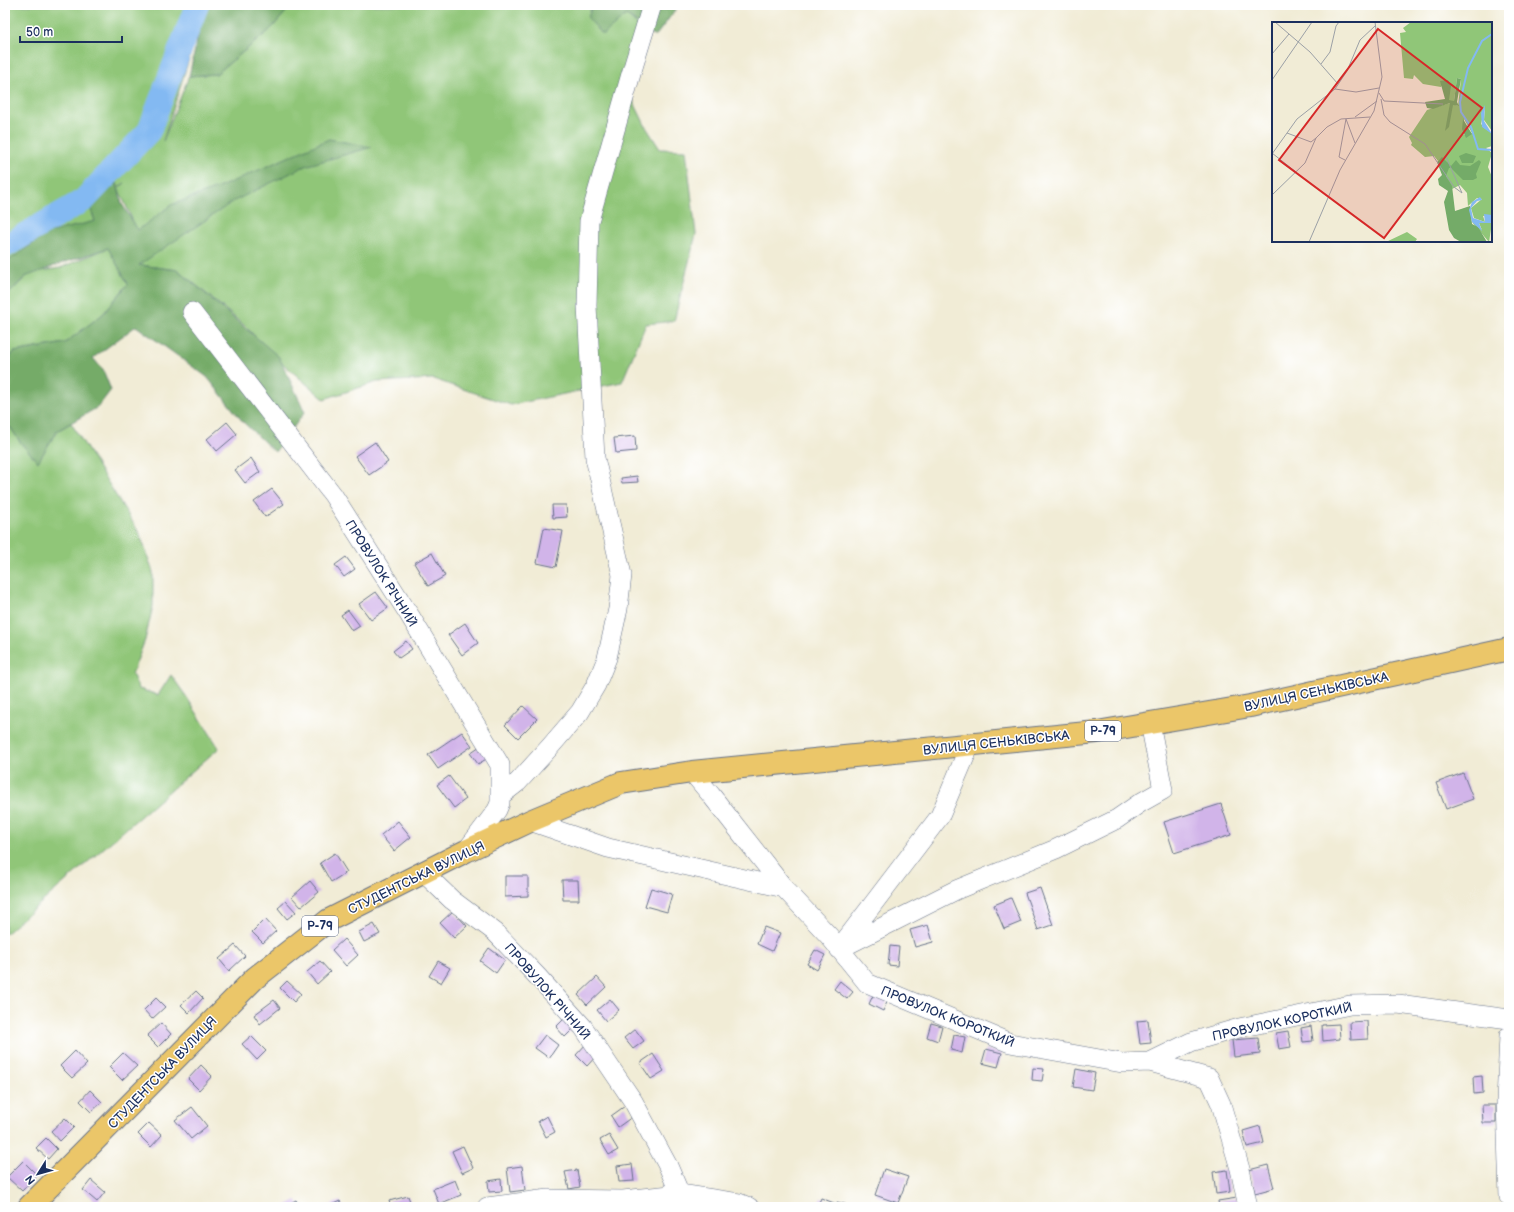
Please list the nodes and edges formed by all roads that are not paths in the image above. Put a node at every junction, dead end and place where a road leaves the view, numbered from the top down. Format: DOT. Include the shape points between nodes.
graph roads {
  1 [pos="652,5"];
  2 [pos="192,312"];
  3 [pos="1509,649"];
  4 [pos="1150,723"];
  5 [pos="970,744"];
  6 [pos="692,772"];
  7 [pos="500,796"];
  8 [pos="530,821"];
  9 [pos="466,851"];
  10 [pos="424,873"];
  11 [pos="784,888"];
  12 [pos="839,949"];
  13 [pos="1509,1019"];
  14 [pos="1509,1036"];
  15 [pos="1150,1062"];
  16 [pos="680,1194"];
  17 [pos="1509,1197"];
  18 [pos="622,1203"];
  19 [pos="29,1207"];
  20 [pos="487,1207"];
  21 [pos="749,1207"];
  22 [pos="1248,1207"];
  1 -- 7 [label="street" via="589,221 587,306 595,458 622,575 618,609 607,658 596,685 580,712 518,782"];
  2 -- 7 [label="street, ПРОВУЛОК РIЧНИЙ" via="333,495 500,765"];
  3 -- 4 [label="main road, ВУЛИЦЯ СЕНЬКIВСЬКА / Р-79" via="1250,706"];
  4 -- 5 [label="main road, ВУЛИЦЯ СЕНЬКIВСЬКА / Р-79" via="1097,732"];
  4 -- 12 [label="street" via="1163,790 1117,819 1063,846 956,890"];
  5 -- 6 [label="main road, ВУЛИЦЯ СЕНЬКIВСЬКА / Р-79"];
  5 -- 12 [label="street" via="940,816"];
  6 -- 8 [label="main road, СТУДЕНТСЬКА ВУЛИЦЯ / Р-79" via="621,783"];
  6 -- 11 [label="street, ПРОВУЛОК КОРОТКИЙ"];
  7 -- 9 [label="street, ПРОВУЛОК РIЧНИЙ" via="497,810"];
  8 -- 9 [label="main road, СТУДЕНТСЬКА ВУЛИЦЯ / Р-79"];
  8 -- 11 [label="street" via="608,848"];
  9 -- 10 [label="main road, СТУДЕНТСЬКА ВУЛИЦЯ / Р-79"];
  10 -- 16 [label="street, ПРОВУЛОК РІЧНИЙ" via="452,900 495,932 583,1027 634,1101"];
  10 -- 19 [label="main road, СТУДЕНТСЬКА ВУЛИЦЯ / Р-79" via="329,920 255,978"];
  11 -- 12 [label="street, ПРОВУЛОК КОРОТКИЙ"];
  12 -- 15 [label="street, ПРОВУЛОК КОРОТКИЙ" via="867,983 1010,1043 1122,1063"];
  13 -- 15 [label="street, ПРОВУЛОК КОРОТКИЙ" via="1398,1004 1350,1005 1239,1028 1191,1042"];
  14 -- 17 [label="street" via="1506,1102"];
  15 -- 22 [label="street" via="1209,1078 1221,1104"];
  16 -- 18 [label="street"];
  16 -- 21 [label="street" via="739,1203"];
  18 -- 20 [label="street" via="548,1199"];
}
